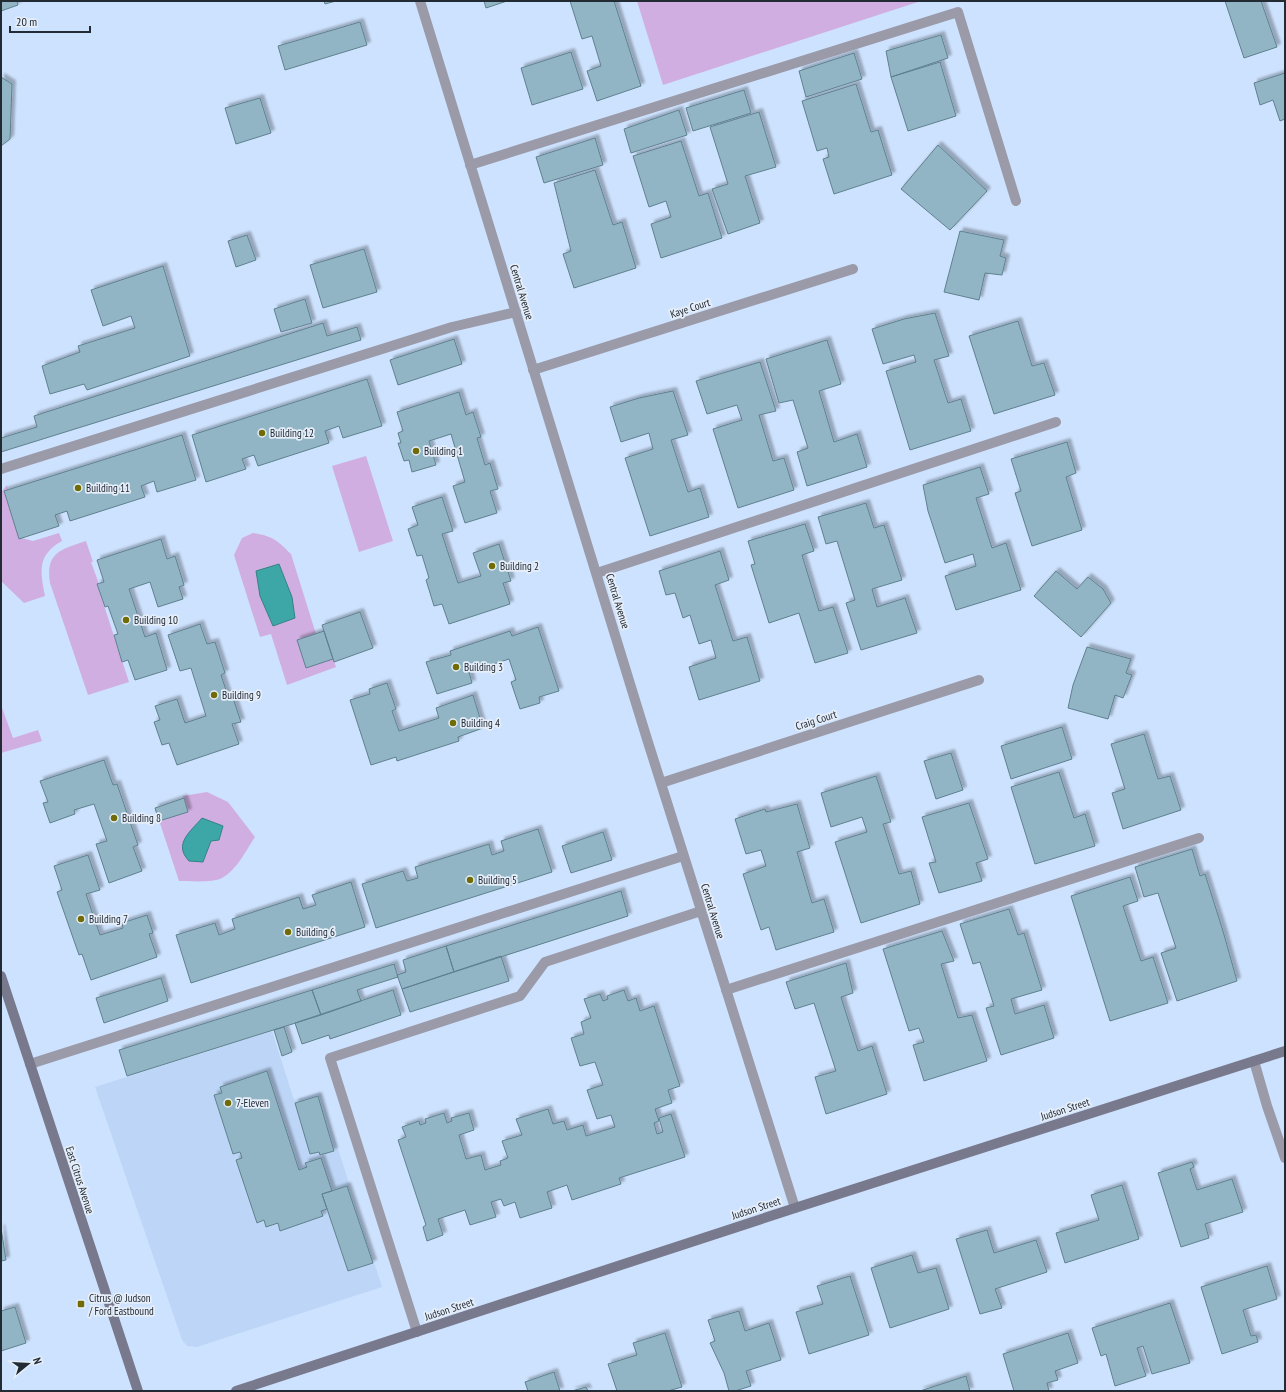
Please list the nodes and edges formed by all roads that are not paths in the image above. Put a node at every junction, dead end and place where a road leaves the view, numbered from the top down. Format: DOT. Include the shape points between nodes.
graph roads {
  1 [pos="420,1"];
  2 [pos="470,165"];
  3 [pos="1016,201"];
  4 [pos="853,269"];
  5 [pos="516,312"];
  6 [pos="533,370"];
  7 [pos="1056,422"];
  8 [pos="1,469"];
  9 [pos="597,573"];
  10 [pos="979,680"];
  11 [pos="660,783"];
  12 [pos="1199,838"];
  13 [pos="683,856"];
  14 [pos="701,911"];
  15 [pos="1,976"];
  16 [pos="726,990"];
  17 [pos="1285,1051"];
  18 [pos="1254,1061"];
  19 [pos="30,1064"];
  20 [pos="1285,1158"];
  21 [pos="795,1208"];
  22 [pos="417,1332"];
  23 [pos="138,1391"];
  24 [pos="236,1391"];
  1 -- 2 [label="street, Central Avenue"];
  2 -- 3 [label="street" via="958,12"];
  2 -- 5 [label="street, Central Avenue"];
  4 -- 6 [label="street, Kaye Court"];
  5 -- 6 [label="street, Central Avenue"];
  5 -- 8 [label="street" via="452,327"];
  6 -- 9 [label="street, Central Avenue"];
  7 -- 9 [label="street"];
  9 -- 11 [label="street, Central Avenue"];
  10 -- 11 [label="street, Craig Court"];
  11 -- 13 [label="street, Central Avenue"];
  12 -- 16 [label="street"];
  13 -- 14 [label="street, Central Avenue"];
  13 -- 19 [label="street"];
  14 -- 16 [label="street, Central Avenue"];
  14 -- 22 [label="street" via="545,962 520,996 330,1058"];
  15 -- 19 [label="main road, East Citrus Avenue"];
  16 -- 21 [label="street, Central Avenue"];
  17 -- 18 [label="main road, Judson Street"];
  18 -- 20 [label="street"];
  18 -- 21 [label="main road, Judson Street"];
  19 -- 23 [label="main road, East Citrus Avenue"];
  21 -- 22 [label="main road, Judson Street"];
  22 -- 24 [label="main road, Judson Street"];
}
